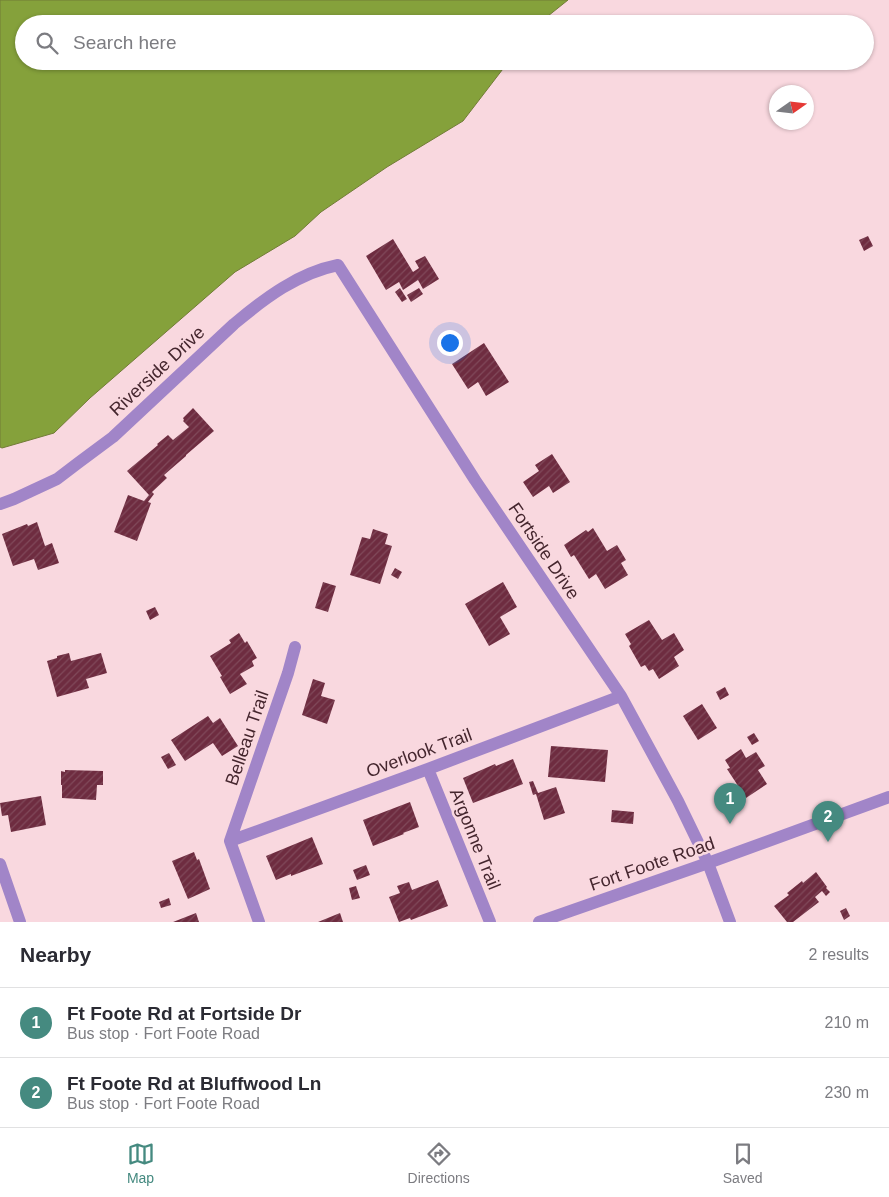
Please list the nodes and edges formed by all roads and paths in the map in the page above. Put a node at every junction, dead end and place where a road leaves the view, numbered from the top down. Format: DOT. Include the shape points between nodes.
graph roads {
  1 [pos="338,265"];
  2 [pos="0,504"];
  3 [pos="295,647"];
  4 [pos="621,696"];
  5 [pos="428,769"];
  6 [pos="889,797"];
  7 [pos="230,841"];
  8 [pos="708,863"];
  9 [pos="0,864"];
  10 [pos="20,922"];
  11 [pos="259,922"];
  12 [pos="490,922"];
  13 [pos="539,922"];
  14 [pos="730,922"];
  1 -- 2 [label="street, Riverside Drive" via="306,275 279,289 234,324 113,437 78,464 57,479"];
  1 -- 4 [label="street, Fortside Drive" via="475,480"];
  3 -- 7 [label="street, Belleau Trail"];
  4 -- 5 [label="street, Overlook Trail"];
  4 -- 8 [label="street, Fortside Drive"];
  5 -- 7 [label="street, Overlook Trail"];
  5 -- 12 [label="street, Argonne Trail"];
  6 -- 8 [label="street, Fort Foote Road"];
  7 -- 11 [label="street"];
  8 -- 13 [label="street, Fort Foote Road"];
  8 -- 14 [label="street, Fortside Drive"];
  9 -- 10 [label="street"];
}
